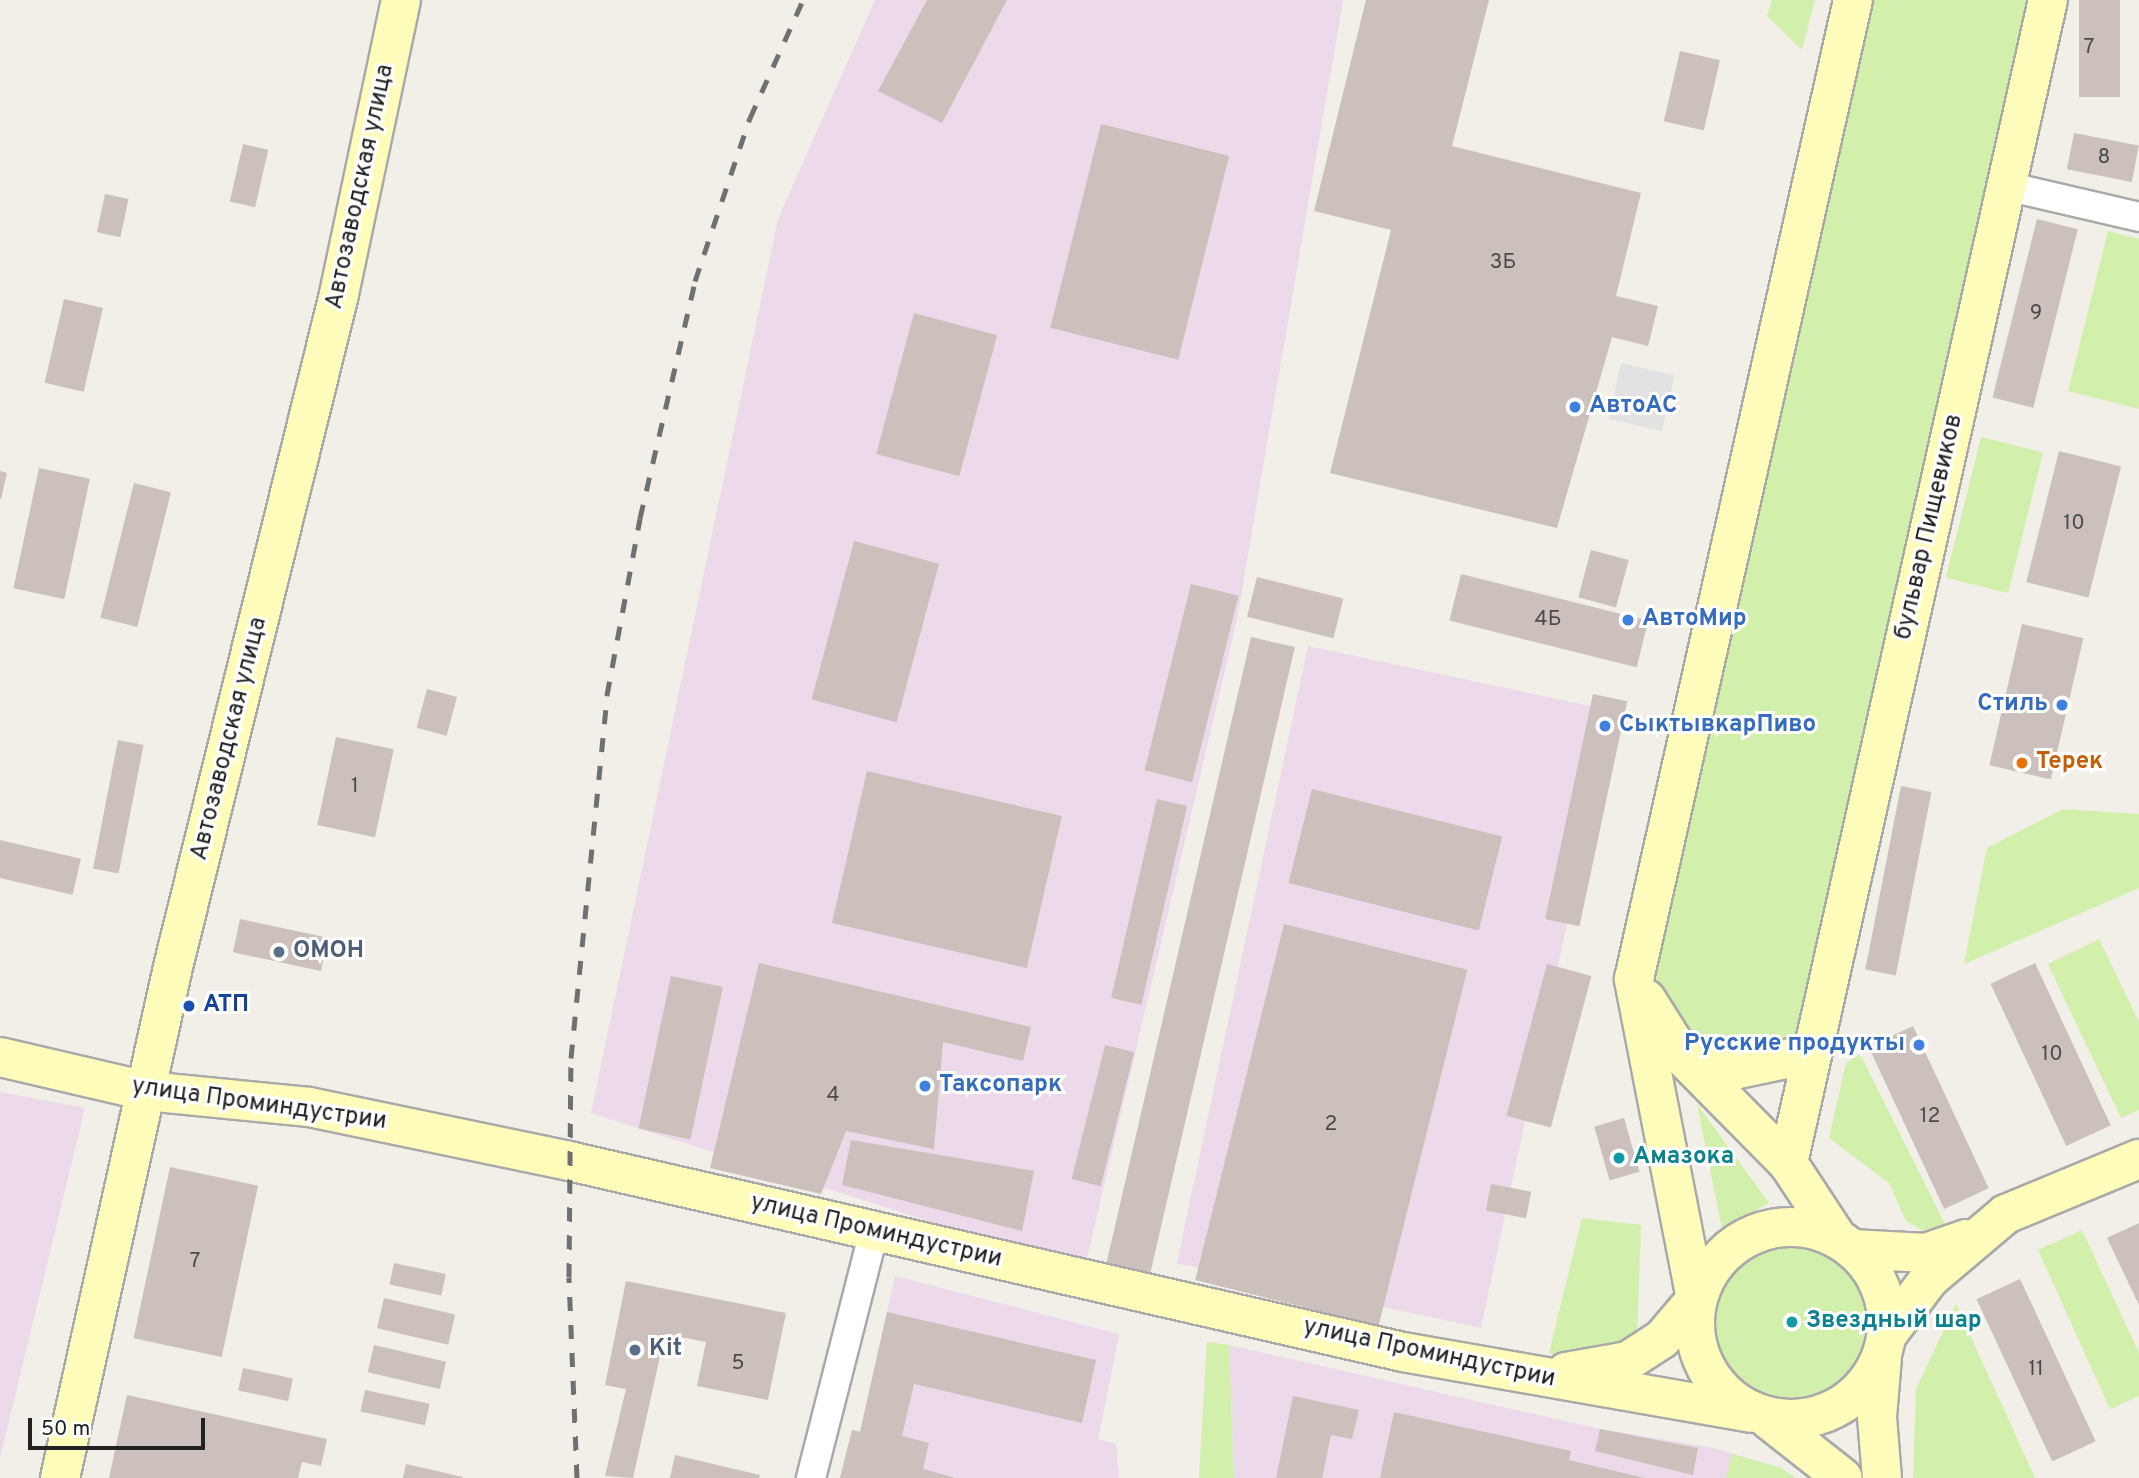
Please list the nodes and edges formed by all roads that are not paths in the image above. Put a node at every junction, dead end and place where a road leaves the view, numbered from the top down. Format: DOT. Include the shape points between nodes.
graph roads {
  1 [pos="401,0"];
  2 [pos="1853,0"];
  3 [pos="2048,0"];
  4 [pos="2006,186"];
  5 [pos="2139,217"];
  6 [pos="1634,979"];
  7 [pos="1810,1054"];
  8 [pos="1682,1056"];
  9 [pos="0,1057"];
  10 [pos="146,1091"];
  11 [pos="2139,1159"];
  12 [pos="1788,1163"];
  13 [pos="1981,1233"];
  14 [pos="873,1234"];
  15 [pos="1845,1244"];
  16 [pos="1696,1300"];
  17 [pos="1885,1345"];
  18 [pos="1533,1376"];
  19 [pos="1760,1416"];
  20 [pos="60,1478"];
  21 [pos="811,1478"];
  22 [pos="1843,1478"];
  23 [pos="1882,1478"];
  1 -- 10 [label="main road, Автозаводская улица" via="339,294"];
  2 -- 6 [label="main road"];
  3 -- 4 [label="main road, бульвар Пищевиков"];
  4 -- 5 [label="street"];
  4 -- 7 [label="main road, бульвар Пищевиков"];
  6 -- 8 [label="main road"];
  6 -- 16 [label="main road"];
  7 -- 8 [label="main road" via="1734,1070"];
  7 -- 12 [label="main road, бульвар Пищевиков"];
  8 -- 12 [label="main road"];
  9 -- 10 [label="main road, улица Проминдустрии"];
  10 -- 14 [label="main road, улица Проминдустрии" via="309,1107 569,1161"];
  10 -- 20 [label="main road, Автозаводская улица"];
  11 -- 13 [label="main road" via="2006,1214"];
  12 -- 15 [label="main road"];
  13 -- 15 [label="main road" via="1926,1253"];
  13 -- 17 [label="main road" via="1929,1279"];
  14 -- 18 [label="main road, улица Проминдустрии" via="1403,1352"];
  14 -- 21 [label="street"];
  15 -- 16 [label="main road" via="1810,1228 1781,1227 1752,1234 1727,1250 1707,1272"];
  15 -- 17 [label="main road" via="1881,1287"];
  16 -- 18 [label="main road" via="1662,1339 1628,1361"];
  16 -- 19 [label="main road" via="1695,1332 1702,1358 1731,1399"];
  17 -- 19 [label="main road" via="1870,1380 1825,1415 1797,1421"];
  17 -- 23 [label="main road" via="1877,1417"];
  18 -- 19 [label="main road, улица Проминдустрии"];
  19 -- 22 [label="main road"];
}
